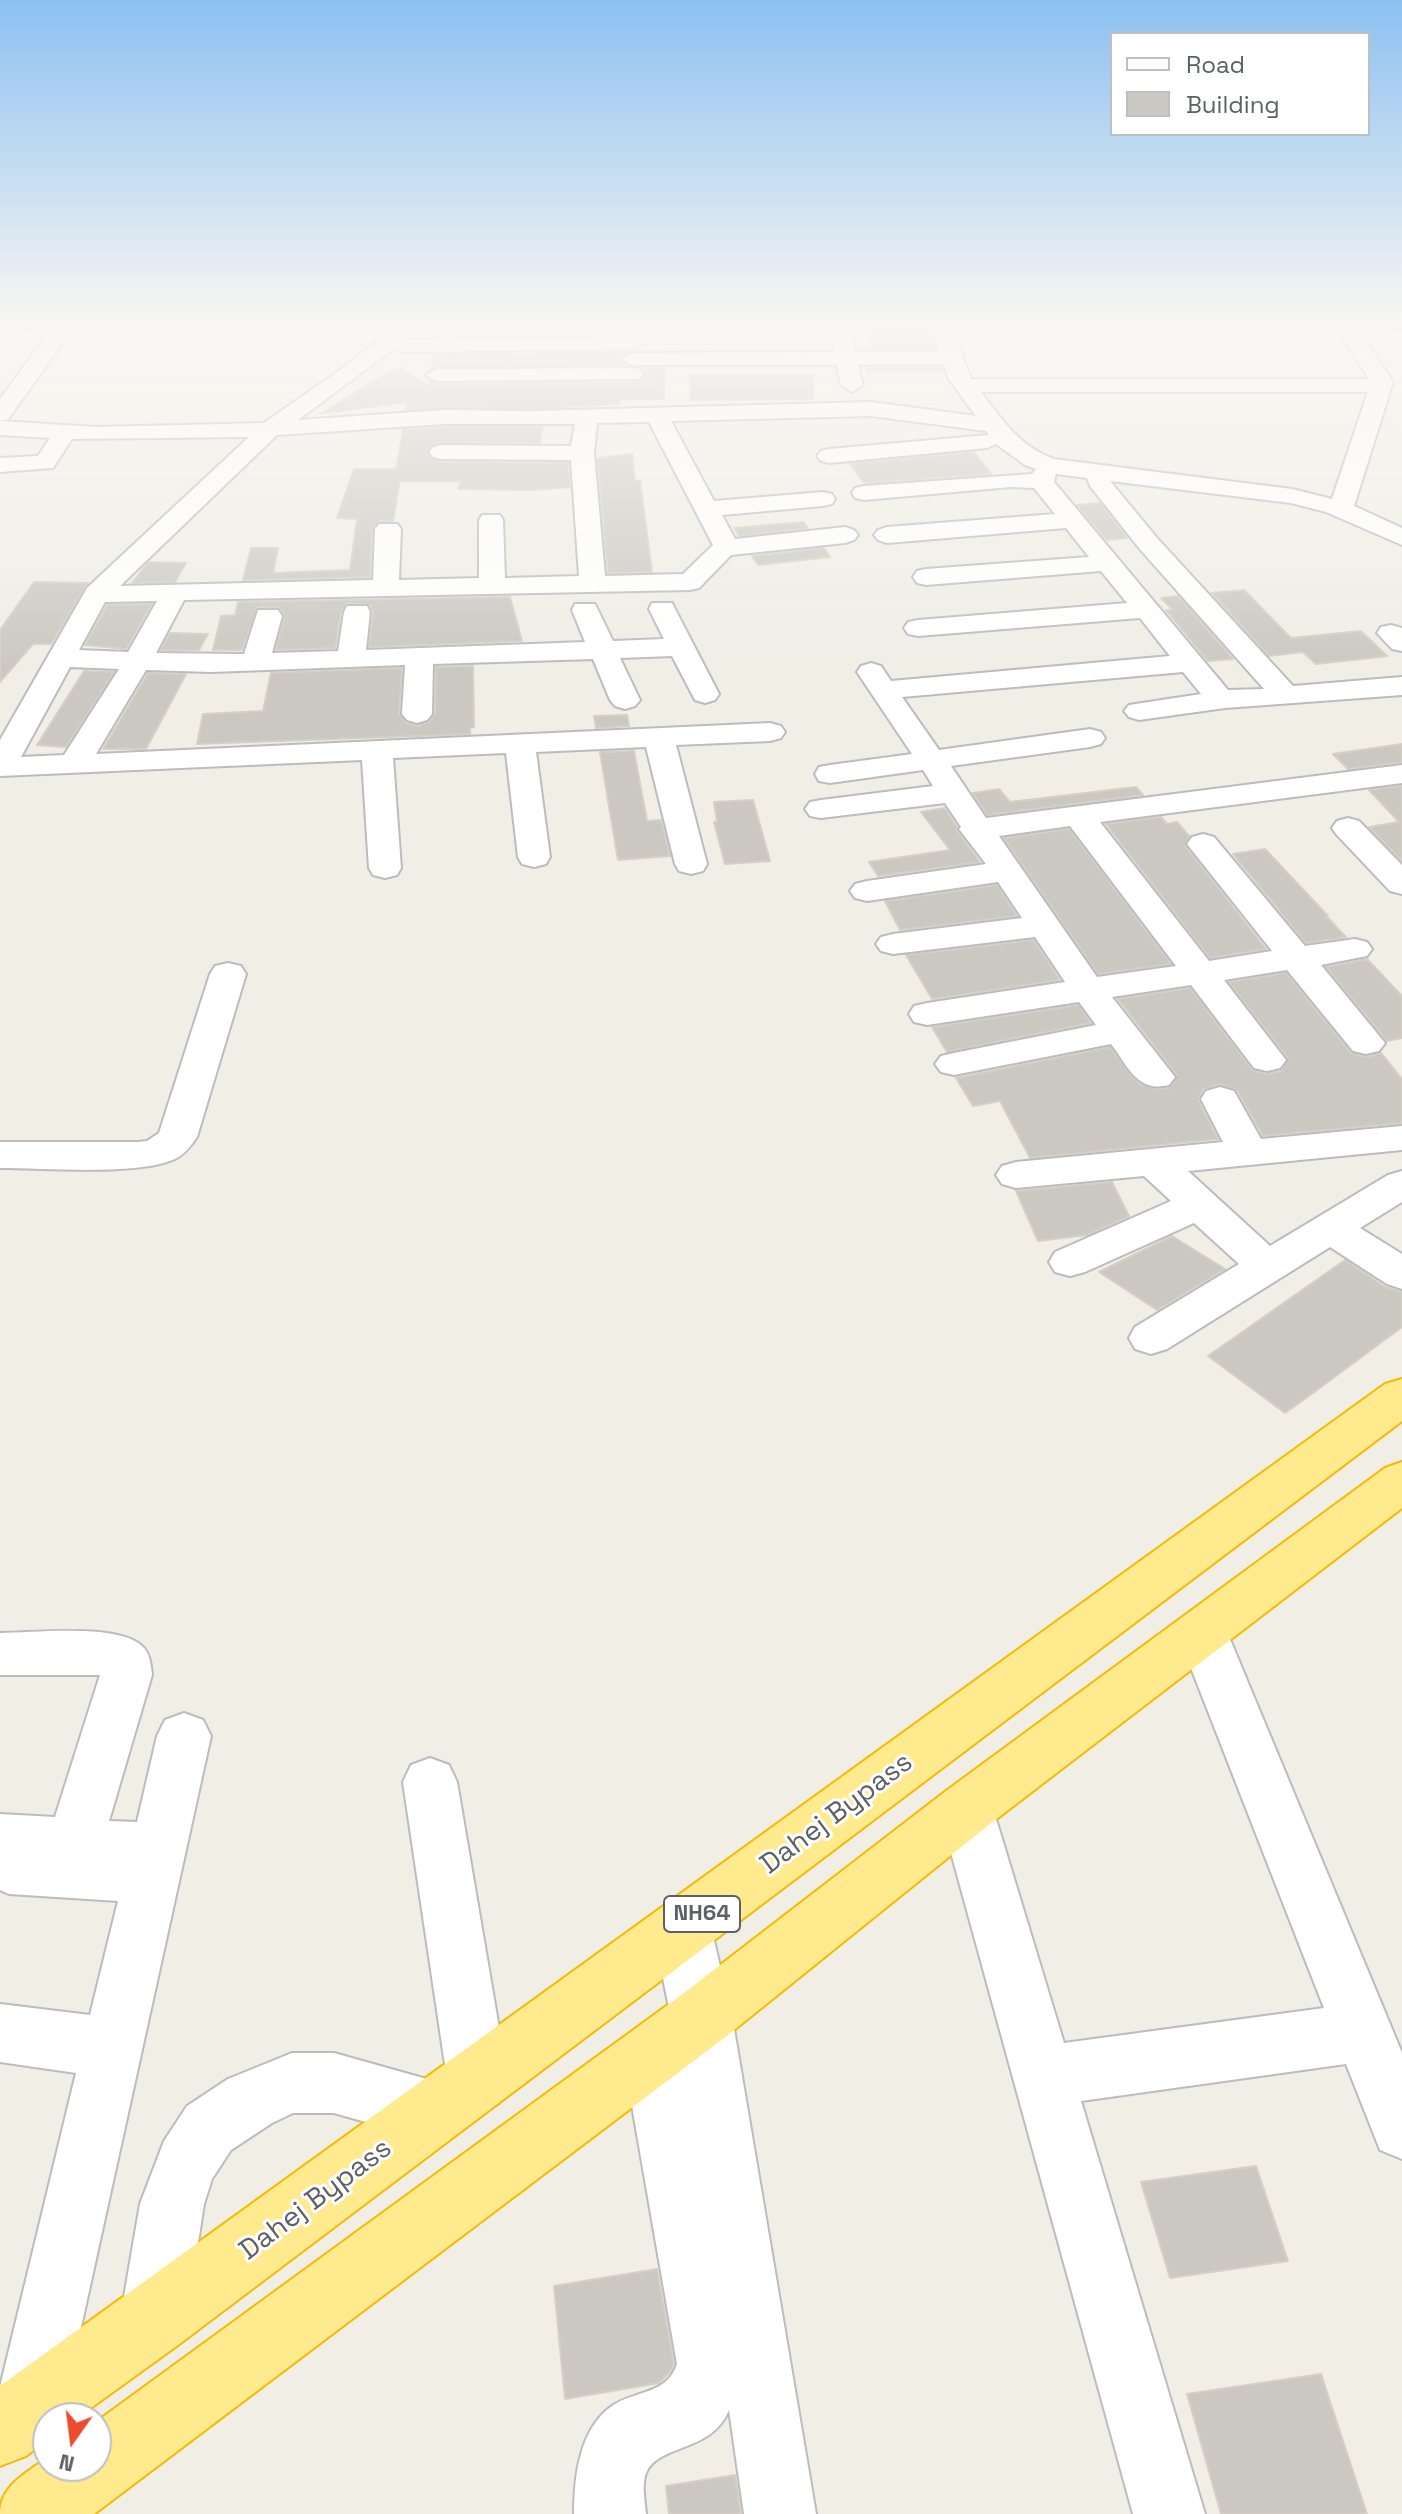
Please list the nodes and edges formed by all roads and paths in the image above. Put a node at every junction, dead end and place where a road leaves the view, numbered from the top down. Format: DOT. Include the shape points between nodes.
graph roads {
  1 [pos="63,436"];
  2 [pos="263,436"];
  3 [pos="445,436"];
  4 [pos="584,436"];
  5 [pos="670,436"];
  6 [pos="968,436"];
  7 [pos="1004,436"];
  8 [pos="1362,436"];
  9 [pos="582,453"];
  10 [pos="829,456"];
  11 [pos="0,465"];
  12 [pos="1101,472"];
  13 [pos="1046,474"];
  14 [pos="864,493"];
  15 [pos="823,499"];
  16 [pos="706,509"];
  17 [pos="1340,510"];
  18 [pos="491,520"];
  19 [pos="1072,520"];
  20 [pos="388,529"];
  21 [pos="845,535"];
  22 [pos="887,535"];
  23 [pos="1402,537"];
  24 [pos="726,548"];
  25 [pos="1107,563"];
  26 [pos="926,577"];
  27 [pos="492,587"];
  28 [pos="386,590"];
  29 [pos="96,594"];
  30 [pos="173,595"];
  31 [pos="589,598"];
  32 [pos="662,609"];
  33 [pos="1145,610"];
  34 [pos="357,612"];
  35 [pos="268,616"];
  36 [pos="436,627"];
  37 [pos="918,628"];
  38 [pos="680,647"];
  39 [pos="600,650"];
  40 [pos="428,656"];
  41 [pos="60,658"];
  42 [pos="351,659"];
  43 [pos="137,662"];
  44 [pos="256,663"];
  45 [pos="1187,663"];
  46 [pos="1402,686"];
  47 [pos="705,694"];
  48 [pos="1285,695"];
  49 [pos="1225,699"];
  50 [pos="625,700"];
  51 [pos="1139,711"];
  52 [pos="417,714"];
  53 [pos="770,732"];
  54 [pos="659,738"];
  55 [pos="1090,738"];
  56 [pos="520,745"];
  57 [pos="377,751"];
  58 [pos="929,759"];
  59 [pos="74,764"];
  60 [pos="0,767"];
  61 [pos="830,774"];
  62 [pos="1402,774"];
  63 [pos="951,793"];
  64 [pos="821,809"];
  65 [pos="1079,816"];
  66 [pos="1348,828"];
  67 [pos="975,829"];
  68 [pos="1203,844"];
  69 [pos="534,857"];
  70 [pos="691,864"];
  71 [pos="385,868"];
  72 [pos="1005,871"];
  73 [pos="1402,884"];
  74 [pos="867,891"];
  75 [pos="1043,926"];
  76 [pos="893,944"];
  77 [pos="1355,949"];
  78 [pos="1298,958"];
  79 [pos="1199,973"];
  80 [pos="228,974"];
  81 [pos="1088,990"];
  82 [pos="927,1014"];
  83 [pos="1119,1031"];
  84 [pos="1366,1043"];
  85 [pos="1267,1060"];
  86 [pos="954,1064"];
  87 [pos="1156,1077"];
  88 [pos="1220,1099"];
  89 [pos="1394,1144"];
  90 [pos="1248,1152"];
  91 [pos="0,1155"];
  92 [pos="1153,1162"];
  93 [pos="1016,1175"];
  94 [pos="1402,1184"];
  95 [pos="1200,1204"];
  96 [pos="1330,1228"];
  97 [pos="1070,1262"];
  98 [pos="1268,1267"];
  99 [pos="1402,1274"];
  100 [pos="1151,1338"];
  101 [pos="1402,1396"];
  102 [pos="1402,1481"];
  103 [pos="1202,1632"];
  104 [pos="0,1654"];
  105 [pos="184,1736"];
  106 [pos="430,1782"];
  107 [pos="966,1809"];
  108 [pos="0,1839"];
  109 [pos="75,1843"];
  110 [pos="155,1863"];
  111 [pos="0,1867"];
  112 [pos="682,1928"];
  113 [pos="1363,2032"];
  114 [pos="0,2033"];
  115 [pos="677,2035"];
  116 [pos="112,2048"];
  117 [pos="1043,2076"];
  118 [pos="456,2096"];
  119 [pos="1402,2128"];
  120 [pos="153,2320"];
  121 [pos="14,2420"];
  122 [pos="33,2514"];
  123 [pos="610,2514"];
  124 [pos="780,2514"];
  125 [pos="1169,2514"];
  1 -- 11 [label="street" via="45,463"];
  2 -- 29 [label="street"];
  3 -- 9 [label="street" via="439,462"];
  4 -- 9 [label="street"];
  5 -- 16 [label="street"];
  6 -- 10 [label="street"];
  7 -- 13 [label="street"];
  8 -- 17 [label="street"];
  9 -- 31 [label="street"];
  12 -- 13 [label="street"];
  12 -- 17 [label="street" via="1270,492"];
  12 -- 48 [label="street" via="1098,481 1148,543"];
  13 -- 14 [label="street"];
  13 -- 19 [label="street"];
  15 -- 16 [label="street"];
  16 -- 24 [label="street"];
  17 -- 23 [label="street"];
  18 -- 27 [label="street"];
  19 -- 22 [label="street"];
  19 -- 25 [label="street"];
  20 -- 28 [label="street"];
  21 -- 24 [label="street"];
  24 -- 31 [label="street" via="690,582"];
  25 -- 26 [label="street"];
  25 -- 33 [label="street"];
  27 -- 28 [label="street"];
  27 -- 31 [label="street"];
  28 -- 30 [label="street"];
  29 -- 30 [label="street"];
  29 -- 41 [label="street"];
  30 -- 43 [label="street"];
  31 -- 39 [label="street"];
  32 -- 38 [label="street"];
  33 -- 37 [label="street"];
  33 -- 45 [label="street"];
  34 -- 42 [label="street"];
  35 -- 44 [label="street"];
  36 -- 40 [label="street"];
  38 -- 39 [label="street"];
  38 -- 47 [label="street"];
  39 -- 40 [label="street"];
  39 -- 50 [label="street"];
  40 -- 42 [label="street"];
  40 -- 52 [label="street"];
  41 -- 43 [label="street"];
  41 -- 60 [label="street" via="26,695"];
  42 -- 44 [label="street"];
  43 -- 44 [label="street"];
  43 -- 59 [label="street"];
  45 -- 49 [label="street"];
  45 -- 58 [label="street" via="877,681"];
  46 -- 48 [label="street"];
  48 -- 49 [label="street"];
  49 -- 51 [label="street"];
  53 -- 54 [label="street"];
  54 -- 56 [label="street"];
  54 -- 70 [label="street"];
  55 -- 58 [label="street"];
  56 -- 57 [label="street"];
  56 -- 69 [label="street"];
  57 -- 59 [label="street"];
  57 -- 71 [label="street"];
  58 -- 61 [label="street"];
  58 -- 63 [label="street"];
  59 -- 60 [label="street"];
  62 -- 65 [label="street"];
  63 -- 64 [label="street"];
  63 -- 67 [label="street"];
  65 -- 67 [label="street"];
  65 -- 79 [label="street"];
  66 -- 73 [label="street"];
  67 -- 72 [label="street"];
  68 -- 78 [label="street"];
  72 -- 74 [label="street"];
  72 -- 75 [label="street"];
  75 -- 76 [label="street"];
  75 -- 81 [label="street"];
  77 -- 78 [label="street"];
  78 -- 79 [label="street"];
  78 -- 84 [label="street"];
  79 -- 81 [label="street"];
  79 -- 85 [label="street"];
  80 -- 91 [label="street" via="171,1145 138,1155"];
  81 -- 82 [label="street"];
  81 -- 83 [label="street"];
  83 -- 86 [label="street"];
  83 -- 87 [label="street"];
  88 -- 90 [label="street"];
  89 -- 90 [label="street"];
  90 -- 92 [label="street"];
  92 -- 93 [label="street"];
  92 -- 95 [label="street"];
  94 -- 96 [label="street"];
  95 -- 97 [label="street"];
  95 -- 98 [label="street"];
  96 -- 98 [label="street"];
  96 -- 99 [label="street"];
  98 -- 100 [label="street"];
  101 -- 112 [label="highway, Dahej Bypass / NH64"];
  102 -- 103 [label="highway"];
  103 -- 107 [label="highway"];
  103 -- 113 [label="street"];
  104 -- 109 [label="street" via="112,1654 125,1662 126,1675"];
  105 -- 110 [label="street"];
  106 -- 118 [label="street"];
  107 -- 115 [label="highway"];
  107 -- 117 [label="street"];
  108 -- 109 [label="street"];
  109 -- 110 [label="street"];
  110 -- 111 [label="street"];
  110 -- 116 [label="street"];
  112 -- 115 [label="street"];
  112 -- 118 [label="highway, Dahej Bypass / NH64"];
  113 -- 117 [label="street"];
  113 -- 119 [label="street"];
  114 -- 116 [label="street"];
  115 -- 122 [label="highway"];
  115 -- 123 [label="street" via="711,2364 701,2396 678,2417 637,2430 619,2448 609,2478"];
  115 -- 124 [label="street"];
  116 -- 121 [label="street"];
  117 -- 125 [label="street"];
  118 -- 120 [label="highway, Dahej Bypass / NH64"];
  118 -- 120 [label="street" via="292,2083 250,2101 209,2128 186,2163 172,2204"];
  120 -- 121 [label="highway, Dahej Bypass / NH64"];
}
